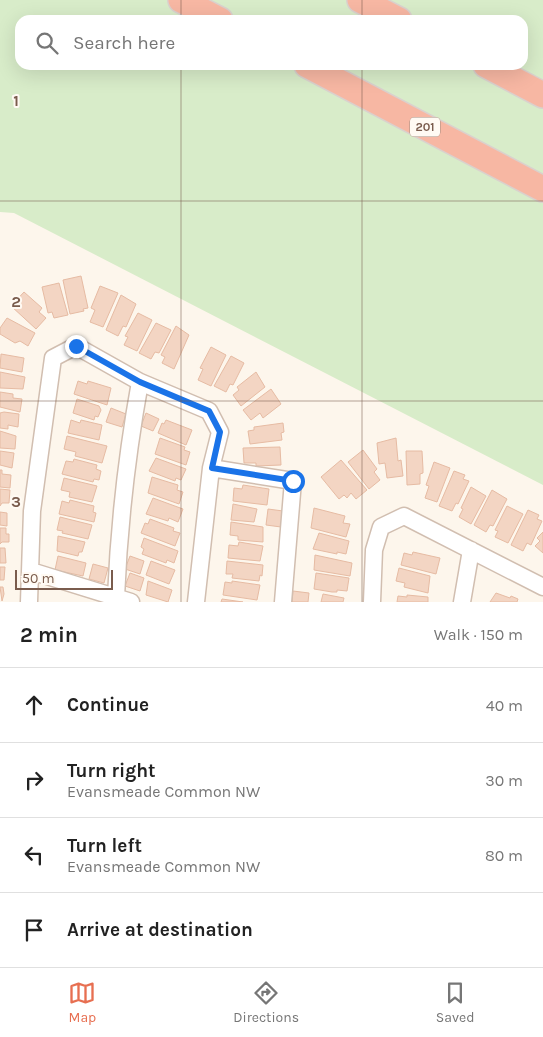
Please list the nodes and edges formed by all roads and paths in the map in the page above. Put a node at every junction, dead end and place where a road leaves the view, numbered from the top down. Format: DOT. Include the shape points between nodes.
graph roads {
  1 [pos="181,0"];
  2 [pos="360,0"];
  3 [pos="210,15"];
  4 [pos="389,15"];
  5 [pos="317,70"];
  6 [pos="496,70"];
  7 [pos="543,95"];
  8 [pos="543,189"];
  9 [pos="140,382"];
  10 [pos="212,468"];
  11 [pos="470,550"];
  12 [pos="31,572"];
  13 [pos="543,587"];
  14 [pos="123,600"];
  15 [pos="29,602"];
  16 [pos="196,602"];
  17 [pos="283,602"];
  18 [pos="372,602"];
  19 [pos="462,602"];
  1 -- 3 [label="highway"];
  2 -- 4 [label="highway"];
  5 -- 8 [label="highway, 201"];
  6 -- 7 [label="highway"];
  9 -- 10 [label="street" via="209,411 220,432"];
  9 -- 12 [label="street" via="76,346 53,358 32,511"];
  9 -- 14 [label="street" via="127,450"];
  10 -- 16 [label="street"];
  10 -- 17 [label="street" via="293,481"];
  11 -- 13 [label="street"];
  11 -- 18 [label="street" via="404,516 381,527 374,550"];
  11 -- 19 [label="street"];
  12 -- 14 [label="street"];
  12 -- 15 [label="street"];
}
